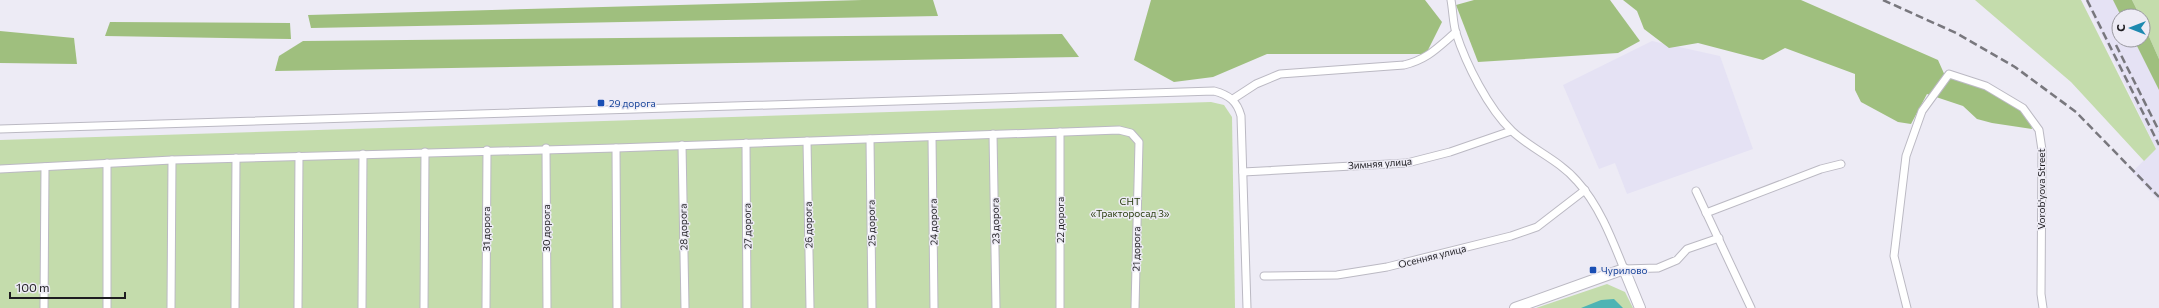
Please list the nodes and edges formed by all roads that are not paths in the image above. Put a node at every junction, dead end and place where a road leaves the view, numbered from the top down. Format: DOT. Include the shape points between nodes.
graph roads {
  1 [pos="1451,0"];
  2 [pos="1456,32"];
  3 [pos="1233,99"];
  4 [pos="0,129"];
  5 [pos="1512,130"];
  6 [pos="1060,132"];
  7 [pos="993,134"];
  8 [pos="932,137"];
  9 [pos="870,139"];
  10 [pos="807,141"];
  11 [pos="746,143"];
  12 [pos="682,145"];
  13 [pos="546,148"];
  14 [pos="616,148"];
  15 [pos="486,150"];
  16 [pos="425,152"];
  17 [pos="363,154"];
  18 [pos="299,156"];
  19 [pos="236,158"];
  20 [pos="172,160"];
  21 [pos="107,163"];
  22 [pos="1841,164"];
  23 [pos="45,167"];
  24 [pos="0,169"];
  25 [pos="1243,172"];
  26 [pos="1585,190"];
  27 [pos="1696,191"];
  28 [pos="1706,213"];
  29 [pos="1719,238"];
  30 [pos="1624,269"];
  31 [pos="1264,276"];
  32 [pos="44,308"];
  33 [pos="107,308"];
  34 [pos="171,308"];
  35 [pos="235,308"];
  36 [pos="298,308"];
  37 [pos="362,308"];
  38 [pos="424,308"];
  39 [pos="486,308"];
  40 [pos="547,308"];
  41 [pos="617,308"];
  42 [pos="685,308"];
  43 [pos="748,308"];
  44 [pos="810,308"];
  45 [pos="872,308"];
  46 [pos="934,308"];
  47 [pos="996,308"];
  48 [pos="1060,308"];
  49 [pos="1135,308"];
  50 [pos="1247,308"];
  51 [pos="1515,308"];
  52 [pos="1640,308"];
  53 [pos="1751,308"];
  54 [pos="1907,308"];
  55 [pos="2043,308"];
  1 -- 2 [label="street"];
  2 -- 3 [label="street" via="1434,52 1418,61 1404,65 1280,74 1256,84"];
  2 -- 5 [label="street" via="1472,73 1494,109"];
  3 -- 4 [label="street" via="1224,93 1214,91"];
  3 -- 25 [label="street" via="1241,116"];
  5 -- 25 [label="street, Зимняя улица" via="1450,152 1407,163"];
  5 -- 26 [label="street" via="1576,179"];
  6 -- 7 [label="street"];
  6 -- 48 [label="street, 22 дорога"];
  6 -- 49 [label="street, 21 дорога" via="1119,130 1131,133 1139,142"];
  7 -- 8 [label="street"];
  7 -- 47 [label="street, 23 дорога"];
  8 -- 9 [label="street"];
  8 -- 46 [label="street, 24 дорога"];
  9 -- 10 [label="street"];
  9 -- 45 [label="street, 25 дорога"];
  10 -- 11 [label="street"];
  10 -- 44 [label="street, 26 дорога"];
  11 -- 12 [label="street"];
  11 -- 43 [label="street, 27 дорога"];
  12 -- 14 [label="street"];
  12 -- 42 [label="street, 28 дорога"];
  13 -- 14 [label="street"];
  13 -- 15 [label="street"];
  13 -- 40 [label="street, 30 дорога"];
  14 -- 41 [label="street"];
  15 -- 16 [label="street"];
  15 -- 39 [label="street, 31 дорога"];
  16 -- 17 [label="street"];
  16 -- 38 [label="street"];
  17 -- 18 [label="street"];
  17 -- 37 [label="street"];
  18 -- 19 [label="street"];
  18 -- 36 [label="street"];
  19 -- 20 [label="street"];
  19 -- 35 [label="street"];
  20 -- 21 [label="street"];
  20 -- 34 [label="street"];
  21 -- 23 [label="street"];
  21 -- 33 [label="street"];
  22 -- 28 [label="street" via="1821,169"];
  23 -- 24 [label="street"];
  23 -- 32 [label="street"];
  25 -- 50 [label="street"];
  26 -- 30 [label="street"];
  26 -- 31 [label="street, Осенняя улица" via="1537,227 1511,236 1387,267 1337,275"];
  27 -- 28 [label="street"];
  28 -- 29 [label="street"];
  29 -- 30 [label="street" via="1686,249 1677,260 1658,268"];
  29 -- 53 [label="street"];
  30 -- 51 [label="street"];
  30 -- 52 [label="street"];
  54 -- 55 [label="street, Vorob'yova Street" via="1894,256 1906,156 1922,111 1949,74 1986,86 2023,108 2039,130 2042,150"];
}
